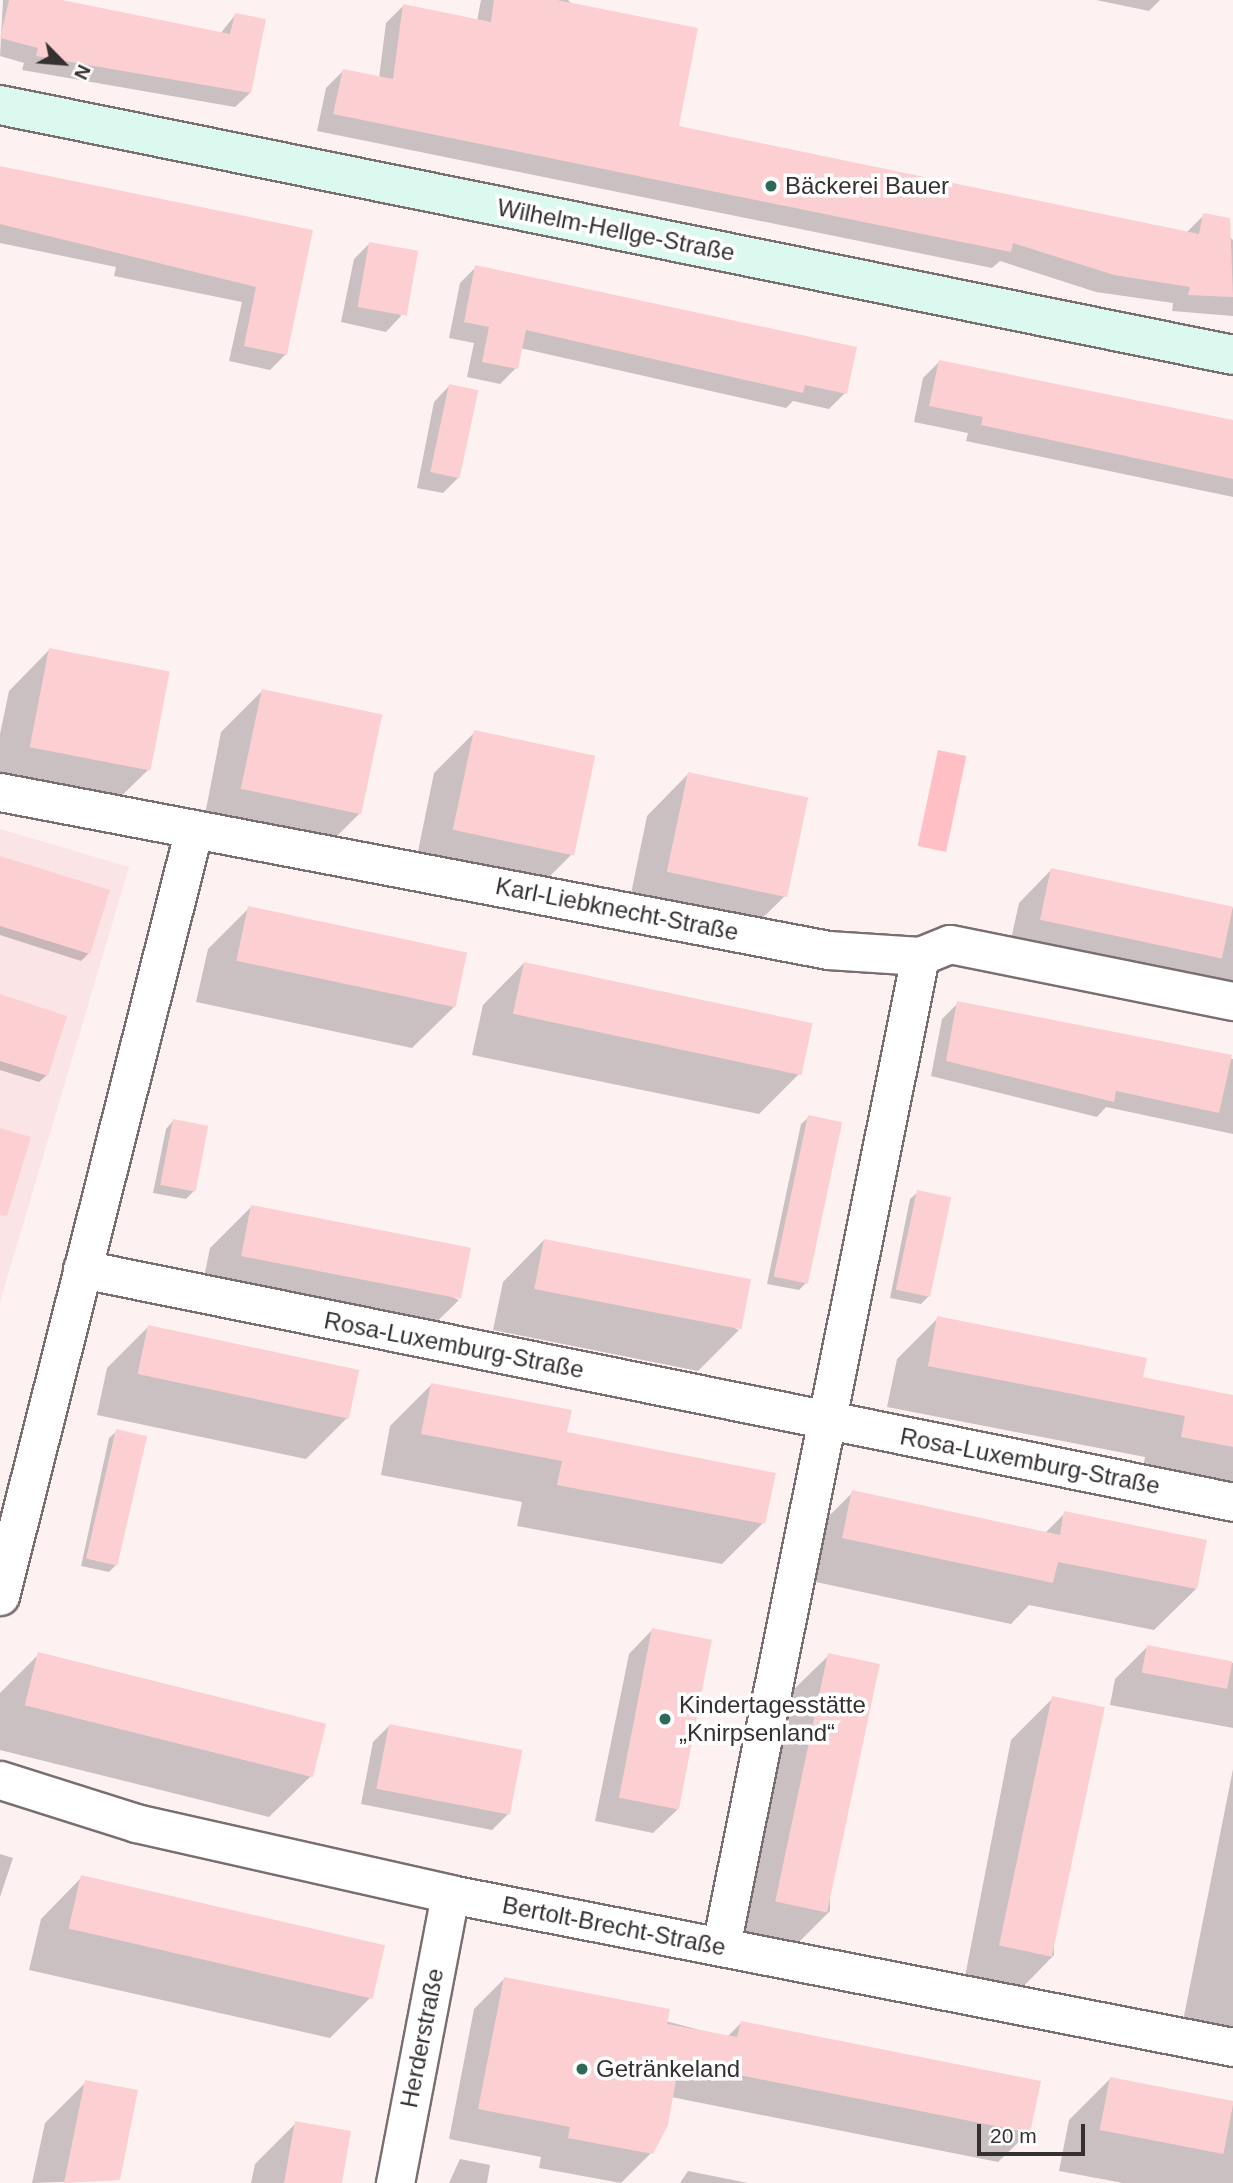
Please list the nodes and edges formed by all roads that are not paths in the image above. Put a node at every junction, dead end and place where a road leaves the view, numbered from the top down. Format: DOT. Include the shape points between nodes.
graph roads {
  1 [pos="0,106"];
  2 [pos="1233,355"];
  3 [pos="0,792"];
  4 [pos="194,829"];
  5 [pos="920,956"];
  6 [pos="1233,1001"];
  7 [pos="82,1269"];
  8 [pos="827,1420"];
  9 [pos="1233,1503"];
  10 [pos="0,1596"];
  11 [pos="0,1780"];
  12 [pos="450,1894"];
  13 [pos="721,1946"];
  14 [pos="1233,2047"];
  15 [pos="395,2183"];
  1 -- 2 [label="main road, Wilhelm-Hellge-Straße"];
  3 -- 4 [label="street, Karl-Liebknecht-Straße"];
  4 -- 5 [label="street, Karl-Liebknecht-Straße" via="828,950"];
  4 -- 7 [label="street"];
  5 -- 6 [label="street, Karl-Liebknecht-Straße" via="950,944"];
  5 -- 8 [label="street"];
  7 -- 8 [label="street, Rosa-Luxemburg-Straße"];
  7 -- 10 [label="street"];
  8 -- 9 [label="street, Rosa-Luxemburg-Straße"];
  8 -- 13 [label="street"];
  11 -- 12 [label="street, Bertolt-Brecht-Straße" via="136,1823"];
  12 -- 13 [label="street, Bertolt-Brecht-Straße"];
  12 -- 15 [label="street, Herderstraße"];
  13 -- 14 [label="street, Bertolt-Brecht-Straße"];
}
